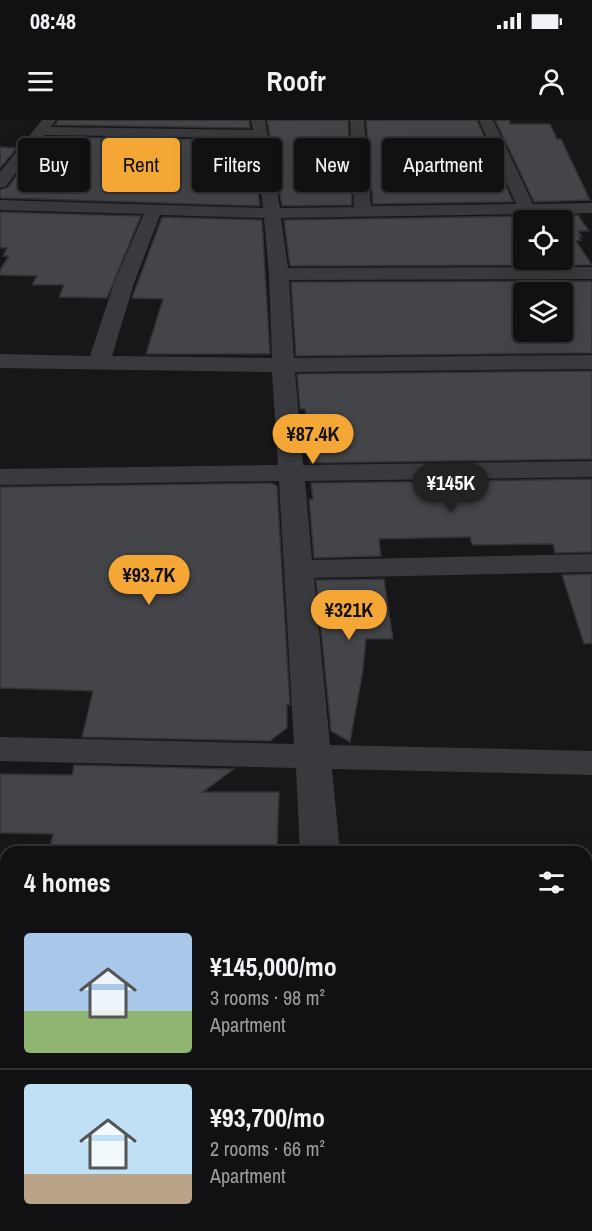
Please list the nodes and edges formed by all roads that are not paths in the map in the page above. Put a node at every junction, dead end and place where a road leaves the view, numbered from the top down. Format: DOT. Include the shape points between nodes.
graph roads {
  1 [pos="357,120"];
  2 [pos="486,120"];
  3 [pos="45,125"];
  4 [pos="260,127"];
  5 [pos="0,183"];
  6 [pos="0,205"];
  7 [pos="592,208"];
  8 [pos="527,209"];
  9 [pos="363,211"];
  10 [pos="153,212"];
  11 [pos="272,213"];
  12 [pos="592,273"];
  13 [pos="279,274"];
  14 [pos="0,361"];
  15 [pos="592,362"];
  16 [pos="98,364"];
  17 [pos="283,365"];
  18 [pos="592,469"];
  19 [pos="291,472"];
  20 [pos="0,477"];
  21 [pos="592,562"];
  22 [pos="300,569"];
  23 [pos="0,749"];
  24 [pos="312,757"];
  25 [pos="592,763"];
  26 [pos="319,846"];
  1 -- 9 [label="street"];
  2 -- 8 [label="street"];
  3 -- 4 [label="street"];
  3 -- 5 [label="street"];
  4 -- 11 [label="street"];
  6 -- 10 [label="street"];
  7 -- 8 [label="street"];
  8 -- 9 [label="street"];
  9 -- 11 [label="street"];
  10 -- 11 [label="street"];
  10 -- 16 [label="street" via="124,283"];
  11 -- 13 [label="street"];
  12 -- 13 [label="street"];
  13 -- 17 [label="street"];
  14 -- 16 [label="street"];
  15 -- 17 [label="street"];
  16 -- 17 [label="street"];
  17 -- 19 [label="street"];
  18 -- 19 [label="street"];
  19 -- 20 [label="street"];
  19 -- 22 [label="street"];
  21 -- 22 [label="street"];
  22 -- 24 [label="street"];
  23 -- 24 [label="street"];
  24 -- 25 [label="street"];
  24 -- 26 [label="street"];
}
